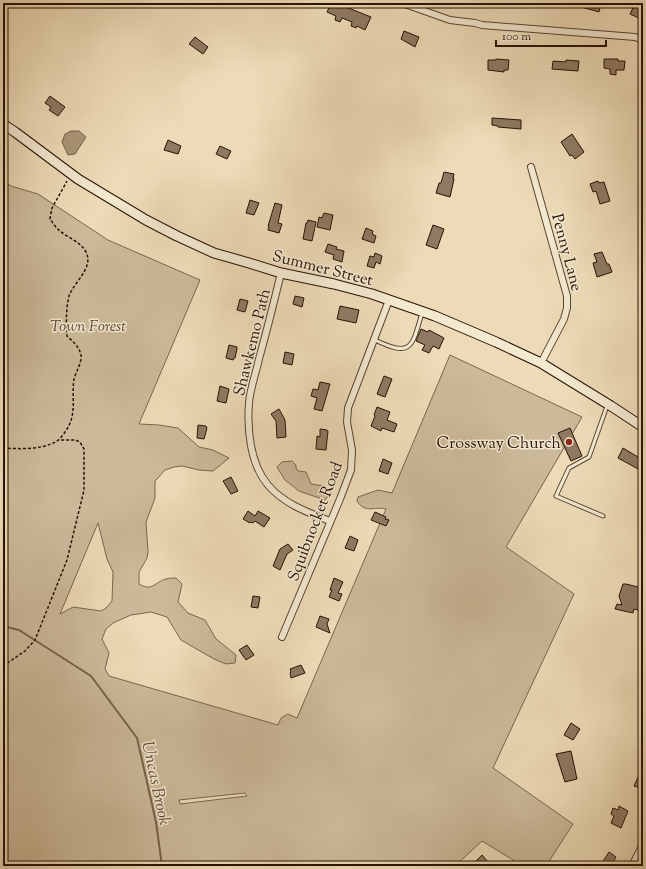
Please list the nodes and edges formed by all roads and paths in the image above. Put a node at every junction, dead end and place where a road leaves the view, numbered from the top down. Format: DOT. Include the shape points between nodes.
graph roads {
  1 [pos="402,3"];
  2 [pos="643,40"];
  3 [pos="3,124"];
  4 [pos="531,167"];
  5 [pos="71,174"];
  6 [pos="281,273"];
  7 [pos="389,300"];
  8 [pos="423,312"];
  9 [pos="373,339"];
  10 [pos="541,363"];
  11 [pos="608,404"];
  12 [pos="643,427"];
  13 [pos="58,440"];
  14 [pos="3,448"];
  15 [pos="603,516"];
  16 [pos="330,521"];
  17 [pos="282,637"];
  18 [pos="3,666"];
  19 [pos="643,844"];
  20 [pos="632,866"];
  1 -- 2 [label="street" via="450,20 482,25 635,37"];
  3 -- 5 [label="main road, Summer Street"];
  4 -- 10 [label="street, Penny Lane" via="567,296 564,319"];
  5 -- 6 [label="main road, Summer Street" via="146,220 214,253"];
  5 -- 13 [label="path" via="52,208 50,219 58,230 86,251 88,260 70,296 67,336 78,347 81,357 74,377 70,425"];
  6 -- 7 [label="main road, Summer Street" via="334,284"];
  6 -- 16 [label="street, Shawkemo Path" via="249,402 253,455 267,484 279,496 308,513"];
  7 -- 8 [label="main road, Summer Street"];
  7 -- 9 [label="street, Squibnocket Road"];
  8 -- 9 [label="lane" via="413,341 408,347 399,349"];
  8 -- 10 [label="main road, Summer Street"];
  9 -- 16 [label="street, Squibnocket Road" via="348,408 351,470"];
  10 -- 11 [label="main road, Summer Street"];
  11 -- 12 [label="main road, Summer Street"];
  11 -- 15 [label="lane" via="589,457 569,468 556,496"];
  13 -- 14 [label="path" via="27,448"];
  13 -- 18 [label="path" via="75,440 80,442 84,449 84,490 67,560 35,640 26,652"];
  16 -- 17 [label="street, Squibnocket Road"];
  19 -- 20 [label="street"];
}
